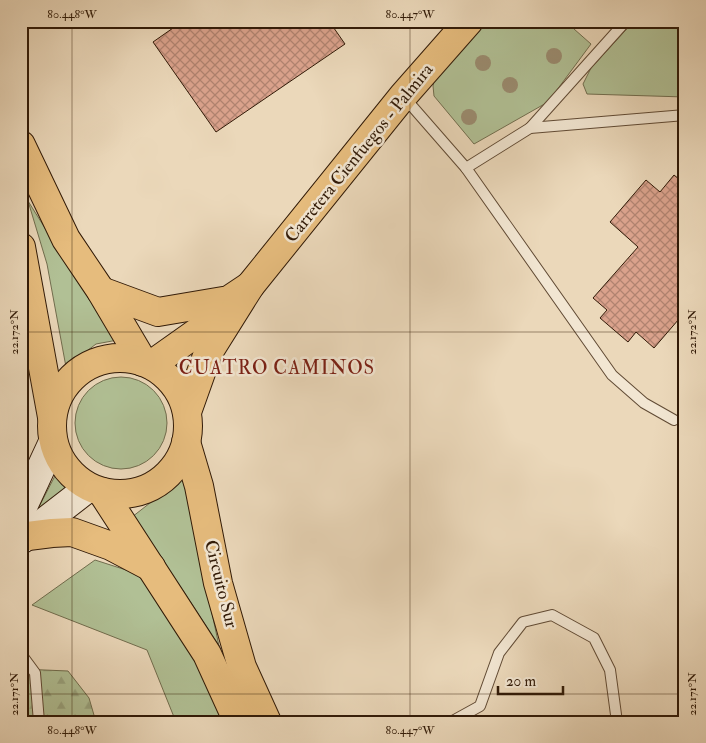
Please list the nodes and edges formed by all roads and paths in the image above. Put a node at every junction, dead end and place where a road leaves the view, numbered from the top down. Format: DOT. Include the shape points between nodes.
graph roads {
  1 [pos="469,21"];
  2 [pos="626,21"];
  3 [pos="404,96"];
  4 [pos="685,115"];
  5 [pos="530,128"];
  6 [pos="21,145"];
  7 [pos="466,168"];
  8 [pos="21,247"];
  9 [pos="250,286"];
  10 [pos="101,291"];
  11 [pos="147,364"];
  12 [pos="187,412"];
  13 [pos="674,420"];
  14 [pos="52,430"];
  15 [pos="186,442"];
  16 [pos="95,490"];
  17 [pos="23,529"];
  18 [pos="152,568"];
  19 [pos="21,654"];
  20 [pos="39,722"];
  21 [pos="238,722"];
  22 [pos="267,722"];
  23 [pos="450,722"];
  24 [pos="617,722"];
  1 -- 3 [label="main road, Carretera Cienfuegos - Palmira"];
  2 -- 5 [label="lane"];
  3 -- 7 [label="lane"];
  3 -- 9 [label="main road, Carretera Cienfuegos - Palmira"];
  4 -- 5 [label="lane"];
  5 -- 7 [label="lane"];
  6 -- 10 [label="main road" via="66,239"];
  7 -- 13 [label="lane" via="612,375 644,403"];
  8 -- 14 [label="main road"];
  9 -- 10 [label="main road" via="229,300 158,312"];
  9 -- 11 [label="main road, Carretera Cienfuegos - Palmira" via="199,331"];
  9 -- 12 [label="main road, Carretera Cienfuegos - Palmira" via="208,354"];
  10 -- 11 [label="main road"];
  11 -- 12 [label="main road" via="164,373 174,385"];
  11 -- 14 [label="main road" via="116,358 84,368 68,381 57,398"];
  12 -- 15 [label="main road"];
  14 -- 16 [label="main road" via="60,459 73,476"];
  14 -- 17 [label="main road"];
  15 -- 16 [label="main road" via="180,459 169,474 154,485 138,492 120,494"];
  15 -- 22 [label="main road, Circuito Sur" via="199,486 218,583 242,667"];
  16 -- 17 [label="main road"];
  16 -- 18 [label="main road, Circuito Sur"];
  17 -- 18 [label="main road" via="72,532 111,546"];
  18 -- 21 [label="main road, Circuito Sur" via="207,654"];
  19 -- 20 [label="lane" via="35,673"];
  23 -- 24 [label="lane" via="480,706 499,653 523,622 552,615 594,638 610,670"];
}
